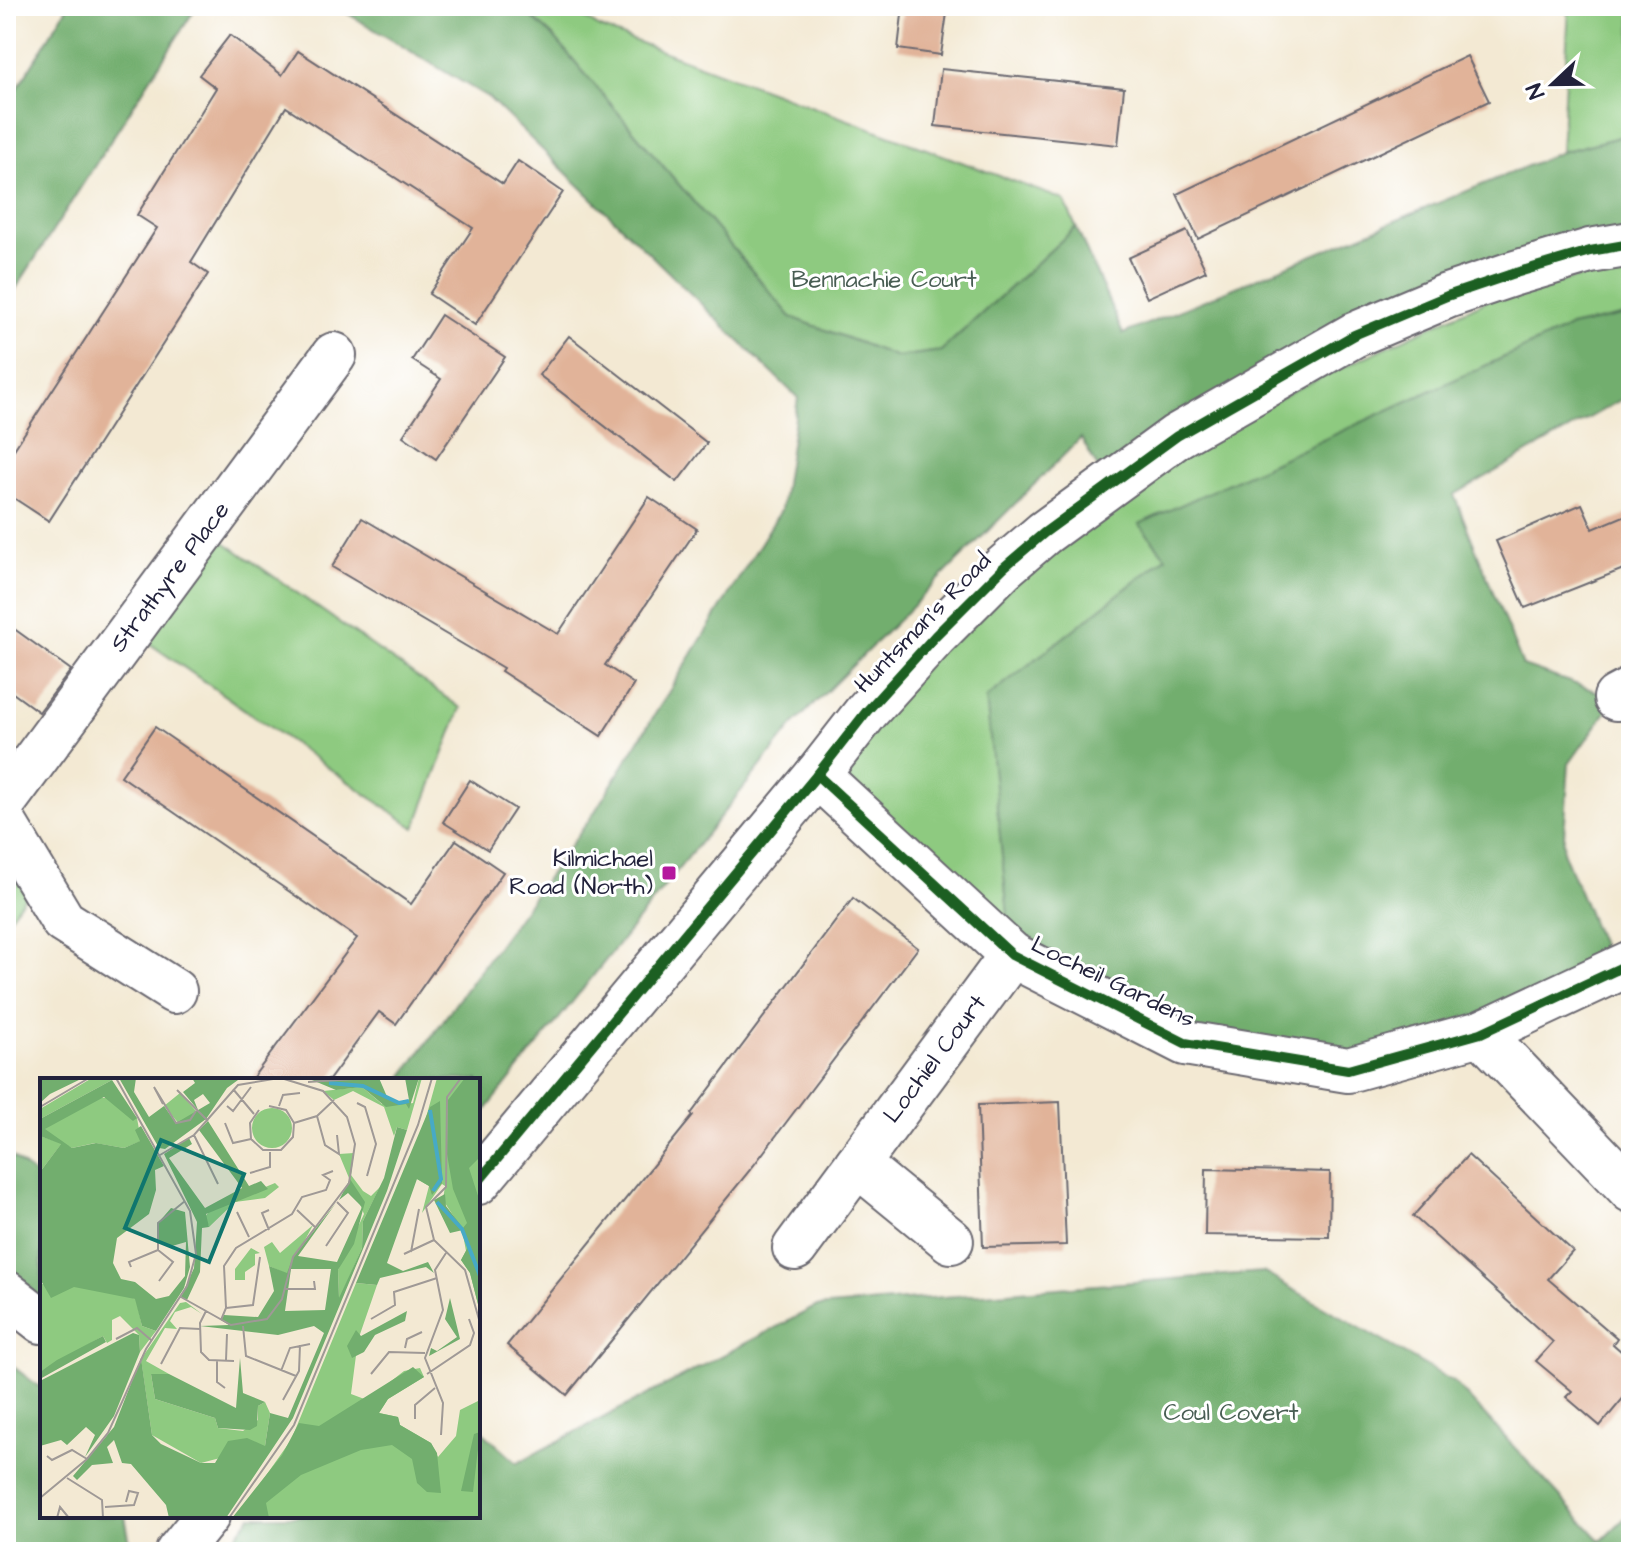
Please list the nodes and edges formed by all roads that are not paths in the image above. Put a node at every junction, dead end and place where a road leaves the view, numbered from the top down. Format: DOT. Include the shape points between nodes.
graph roads {
  1 [pos="1631,244"];
  2 [pos="334,355"];
  3 [pos="817,775"];
  4 [pos="6,799"];
  5 [pos="6,826"];
  6 [pos="1012,955"];
  7 [pos="1631,963"];
  8 [pos="174,991"];
  9 [pos="1481,1033"];
  10 [pos="857,1164"];
  11 [pos="480,1180"];
  12 [pos="1631,1190"];
  13 [pos="951,1241"];
  14 [pos="795,1248"];
  15 [pos="6,1293"];
  16 [pos="40,1319"];
  17 [pos="205,1518"];
  18 [pos="178,1552"];
  1 -- 3 [label="street, Huntsman's Road" via="1512,274 1354,335 1177,436 1003,568 867,711"];
  2 -- 4 [label="street, Strathyre Place"];
  3 -- 6 [label="street, Locheil Gardens"];
  3 -- 11 [label="street, Huntsman's Road"];
  5 -- 8 [label="street" via="63,921"];
  6 -- 9 [label="street, Locheil Gardens" via="1200,1046 1348,1070"];
  6 -- 10 [label="street, Lochiel Court"];
  7 -- 9 [label="street, Locheil Gardens"];
  9 -- 12 [label="street"];
  10 -- 13 [label="street"];
  10 -- 14 [label="street, Lochiel Court"];
  15 -- 16 [label="street"];
  17 -- 18 [label="street"];
}
